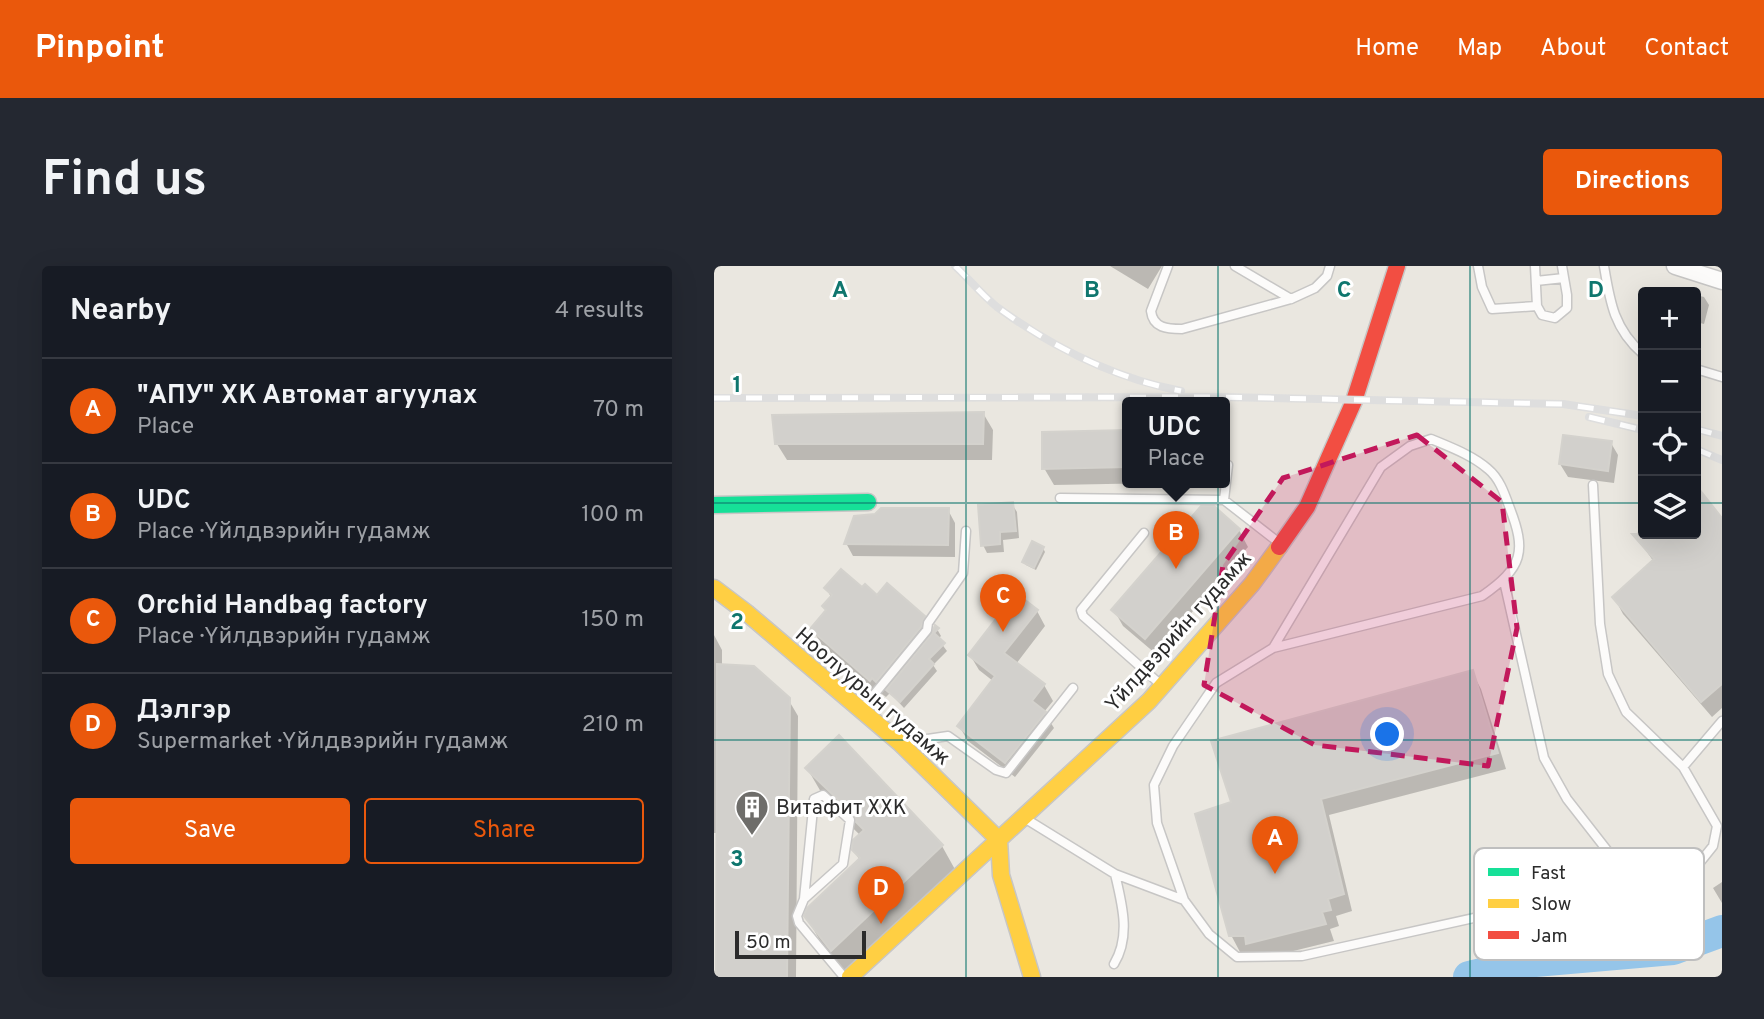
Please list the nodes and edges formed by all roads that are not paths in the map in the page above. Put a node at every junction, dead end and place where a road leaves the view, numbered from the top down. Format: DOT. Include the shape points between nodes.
graph roads {
  1 [pos="1168,266"];
  2 [pos="1235,266"];
  3 [pos="1330,266"];
  4 [pos="1397,266"];
  5 [pos="1478,266"];
  6 [pos="1535,266"];
  7 [pos="1562,266"];
  8 [pos="1604,266"];
  9 [pos="1675,266"];
  10 [pos="1564,278"];
  11 [pos="1536,281"];
  12 [pos="1722,281"];
  13 [pos="1291,299"];
  14 [pos="1537,306"];
  15 [pos="1639,350"];
  16 [pos="1701,371"];
  17 [pos="1722,377"];
  18 [pos="1593,485"];
  19 [pos="1225,488"];
  20 [pos="1060,498"];
  21 [pos="1224,500"];
  22 [pos="869,502"];
  23 [pos="714,505"];
  24 [pos="966,531"];
  25 [pos="1144,533"];
  26 [pos="1281,544"];
  27 [pos="1504,581"];
  28 [pos="714,588"];
  29 [pos="1273,648"];
  30 [pos="1162,686"];
  31 [pos="1073,688"];
  32 [pos="861,711"];
  33 [pos="1722,722"];
  34 [pos="900,743"];
  35 [pos="1683,767"];
  36 [pos="1024,818"];
  37 [pos="999,840"];
  38 [pos="1605,848"];
  39 [pos="1704,856"];
  40 [pos="1115,874"];
  41 [pos="804,899"];
  42 [pos="1184,900"];
  43 [pos="1474,918"];
  44 [pos="1114,964"];
  45 [pos="844,977"];
  46 [pos="850,977"];
  47 [pos="1032,977"];
  1 -- 13 [label="lane" via="1150,311 1154,323 1166,329 1182,329"];
  2 -- 13 [label="lane"];
  3 -- 13 [label="lane" via="1315,288"];
  4 -- 26 [label="main road, Yйлдвэрийн гудамж" via="1354,401 1307,507"];
  5 -- 14 [label="lane" via="1492,309"];
  6 -- 11 [label="lane"];
  7 -- 10 [label="lane"];
  8 -- 15 [label="lane" via="1611,309"];
  9 -- 12 [label="street"];
  10 -- 11 [label="lane"];
  10 -- 14 [label="lane" via="1567,308 1555,318 1542,315"];
  11 -- 14 [label="lane"];
  16 -- 17 [label="lane"];
  18 -- 35 [label="lane" via="1600,624 1608,674 1626,712"];
  19 -- 21 [label="lane"];
  20 -- 21 [label="lane"];
  21 -- 26 [label="lane"];
  22 -- 23 [label="main road"];
  24 -- 32 [label="lane" via="963,573 927,630"];
  25 -- 30 [label="lane" via="1081,610"];
  26 -- 30 [label="main road, Yйлдвэрийн гудамж"];
  27 -- 29 [label="lane" via="1482,596"];
  27 -- 29 [label="lane" via="1518,560 1520,534 1500,482 1488,468 1431,439 1410,446 1381,467"];
  27 -- 38 [label="lane" via="1544,758 1567,799"];
  28 -- 32 [label="main road, Ноолуурын гудамж"];
  29 -- 42 [label="lane" via="1216,683 1173,746 1154,785 1157,822"];
  30 -- 36 [label="main road, Yйлдвэрийн гудамж"];
  31 -- 34 [label="lane" via="1006,773 948,736"];
  32 -- 34 [label="main road, Ноолуурын гудамж"];
  33 -- 35 [label="lane"];
  34 -- 37 [label="main road, Ноолуурын гудамж"];
  35 -- 39 [label="lane" via="1717,826 1713,846"];
  36 -- 37 [label="main road, Yйлдвэрийн гудамж"];
  36 -- 40 [label="lane"];
  37 -- 46 [label="main road, Yйлдвэрийн гудамж"];
  37 -- 47 [label="main road" via="1001,875"];
  40 -- 42 [label="lane"];
  40 -- 44 [label="lane" via="1125,916"];
  41 -- 41 [label="lane" via="843,864 850,820 823,795 814,799"];
  41 -- 45 [label="lane" via="799,923"];
  42 -- 43 [label="lane" via="1209,934 1237,957 1302,956"];
}
